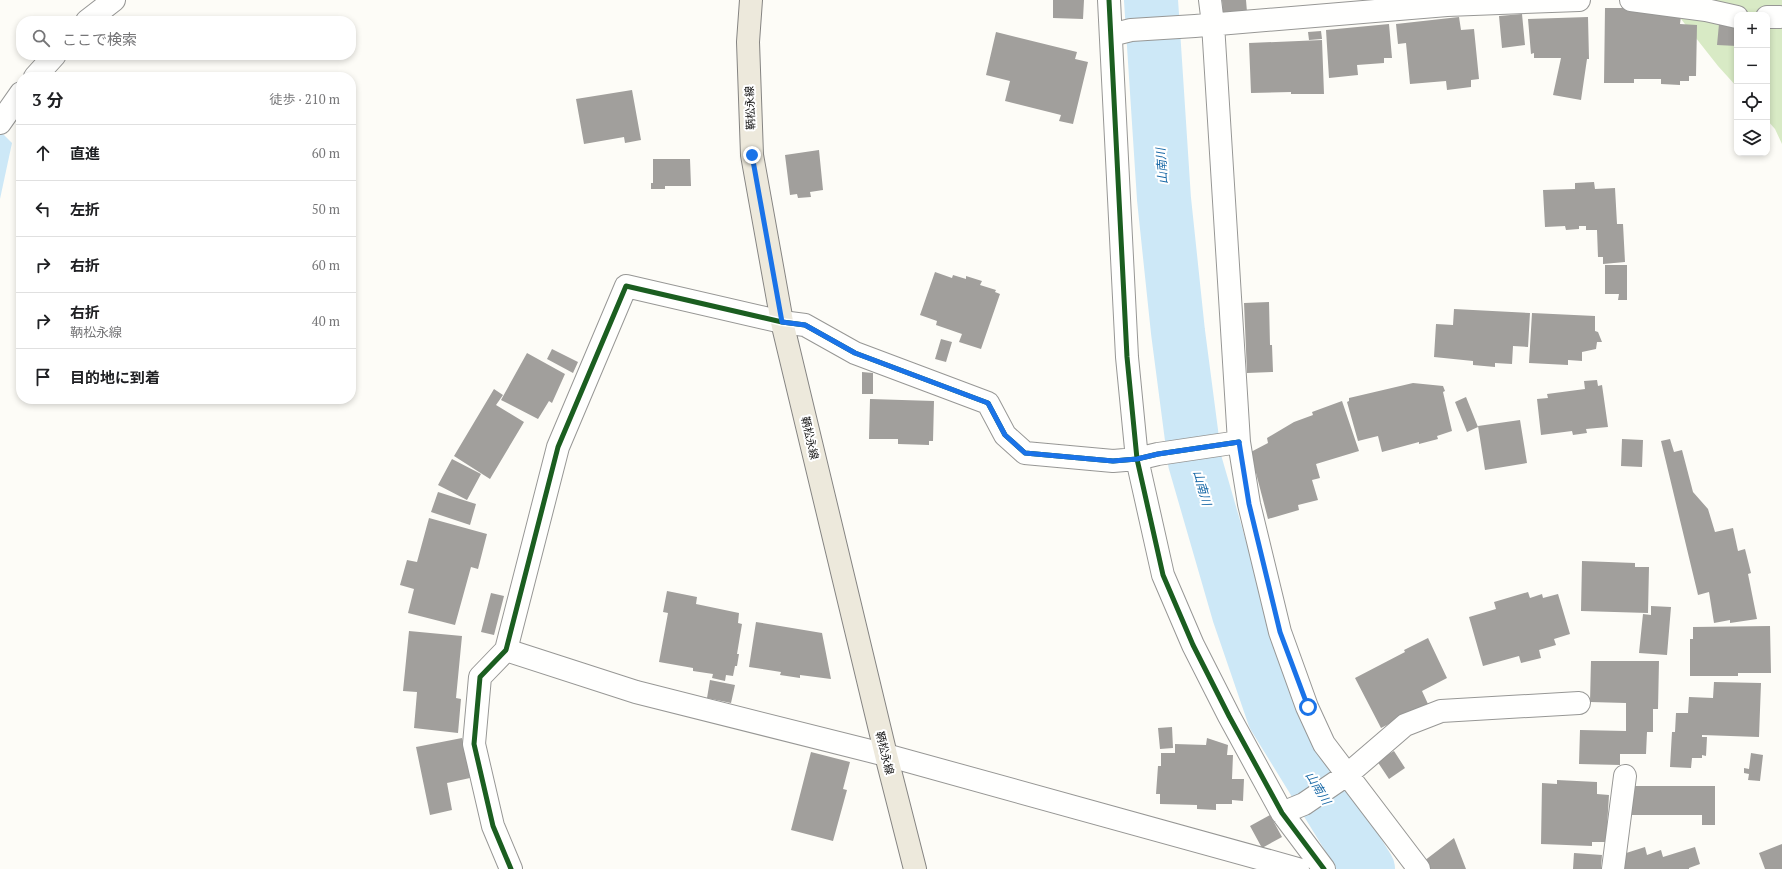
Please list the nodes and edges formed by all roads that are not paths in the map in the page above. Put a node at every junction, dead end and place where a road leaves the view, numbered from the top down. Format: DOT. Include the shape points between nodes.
graph roads {
  1 [pos="114,0"];
  2 [pos="751,0"];
  3 [pos="1109,0"];
  4 [pos="1210,0"];
  5 [pos="1579,0"];
  6 [pos="1631,0"];
  7 [pos="93,16"];
  8 [pos="1734,16"];
  9 [pos="1204,25"];
  10 [pos="1121,33"];
  11 [pos="50,60"];
  12 [pos="40,72"];
  13 [pos="16,100"];
  14 [pos="0,123"];
  15 [pos="782,322"];
  16 [pos="1232,443"];
  17 [pos="1137,459"];
  18 [pos="506,650"];
  19 [pos="1579,703"];
  20 [pos="886,755"];
  21 [pos="1625,776"];
  22 [pos="1342,778"];
  23 [pos="1282,813"];
  24 [pos="1309,865"];
  25 [pos="511,869"];
  26 [pos="915,869"];
  27 [pos="1419,869"];
  28 [pos="1613,869"];
  1 -- 7 [label="street"];
  2 -- 15 [label="main road, 鞆松永線" via="748,42 752,155"];
  3 -- 10 [label="street"];
  4 -- 9 [label="street"];
  5 -- 9 [label="street" via="1447,5"];
  6 -- 8 [label="street"];
  9 -- 10 [label="street"];
  9 -- 16 [label="street"];
  10 -- 17 [label="street" via="1127,357"];
  11 -- 12 [label="street"];
  13 -- 14 [label="street"];
  15 -- 17 [label="street" via="805,325 855,353 988,403 1005,435 1025,453 1113,461"];
  15 -- 18 [label="street" via="626,286 558,447"];
  15 -- 20 [label="main road, 鞆松永線"];
  16 -- 17 [label="street"];
  16 -- 22 [label="street" via="1280,632 1308,707"];
  17 -- 23 [label="street" via="1163,574 1193,645"];
  18 -- 20 [label="street" via="636,692"];
  18 -- 25 [label="street" via="480,677 474,744 493,826"];
  19 -- 22 [label="street" via="1441,711 1405,725"];
  20 -- 24 [label="street"];
  20 -- 26 [label="main road, 鞆松永線"];
  21 -- 28 [label="street"];
  22 -- 23 [label="street" via="1304,804"];
  22 -- 27 [label="street"];
  23 -- 24 [label="street"];
}
